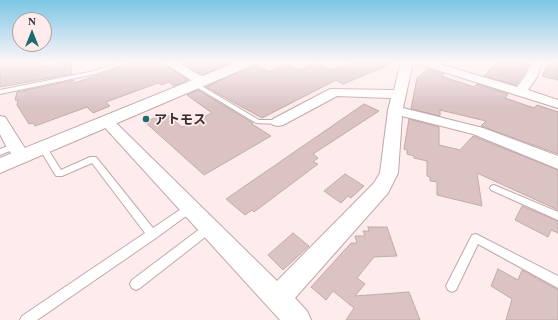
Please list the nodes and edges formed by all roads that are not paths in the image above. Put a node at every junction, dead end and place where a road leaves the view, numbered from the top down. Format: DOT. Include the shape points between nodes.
graph roads {
  1 [pos="72,77"];
  2 [pos="191,77"];
  3 [pos="211,77"];
  4 [pos="403,77"];
  5 [pos="471,77"];
  6 [pos="531,77"];
  7 [pos="198,82"];
  8 [pos="0,92"];
  9 [pos="520,92"];
  10 [pos="397,102"];
  11 [pos="558,104"];
  12 [pos="0,120"];
  13 [pos="106,121"];
  14 [pos="278,122"];
  15 [pos="43,148"];
  16 [pos="12,152"];
  17 [pos="558,163"];
  18 [pos="0,166"];
  19 [pos="494,188"];
  20 [pos="190,208"];
  21 [pos="558,216"];
  22 [pos="209,228"];
  23 [pos="152,235"];
  24 [pos="558,282"];
  25 [pos="136,284"];
  26 [pos="452,286"];
  27 [pos="277,299"];
  28 [pos="26,320"];
  29 [pos="298,320"];
  1 -- 8 [label="lane"];
  2 -- 7 [label="street"];
  3 -- 7 [label="street"];
  4 -- 10 [label="street"];
  5 -- 9 [label="street"];
  6 -- 9 [label="street"];
  7 -- 13 [label="street"];
  7 -- 14 [label="lane" via="258,122"];
  9 -- 11 [label="street"];
  10 -- 14 [label="street" via="334,92"];
  10 -- 17 [label="street"];
  10 -- 27 [label="street" via="389,173 381,188"];
  12 -- 16 [label="street"];
  13 -- 15 [label="street"];
  13 -- 20 [label="street"];
  15 -- 16 [label="street"];
  15 -- 23 [label="lane" via="59,174 93,159"];
  16 -- 18 [label="street"];
  19 -- 21 [label="lane"];
  20 -- 22 [label="street"];
  20 -- 23 [label="lane"];
  22 -- 25 [label="lane"];
  22 -- 27 [label="street"];
  23 -- 28 [label="lane"];
  24 -- 26 [label="lane" via="476,238"];
  27 -- 29 [label="street"];
}
